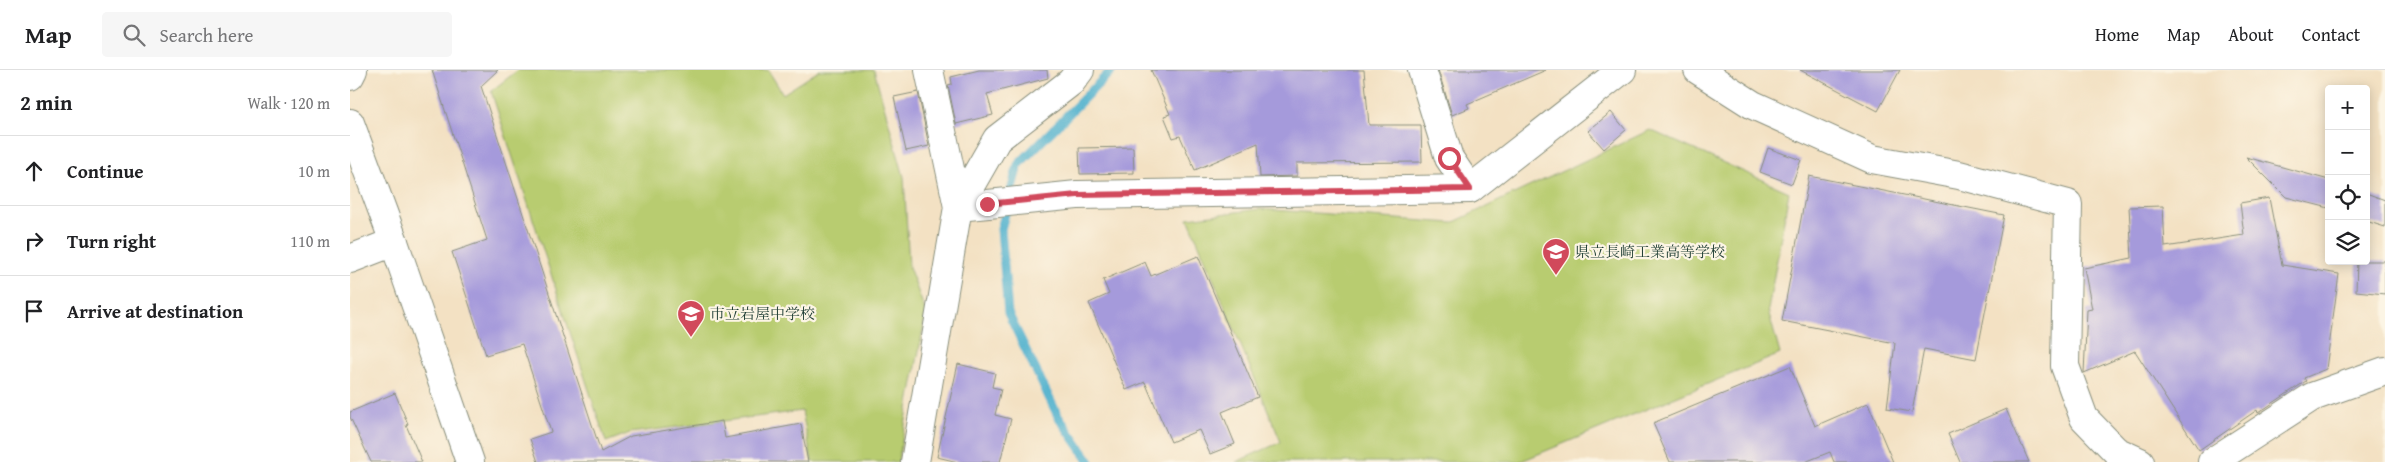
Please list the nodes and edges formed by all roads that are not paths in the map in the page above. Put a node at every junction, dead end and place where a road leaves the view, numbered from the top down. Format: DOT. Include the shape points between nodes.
graph roads {
  1 [pos="353,70"];
  2 [pos="929,70"];
  3 [pos="1080,70"];
  4 [pos="1422,70"];
  5 [pos="1622,70"];
  6 [pos="1698,70"];
  7 [pos="350,76"];
  8 [pos="350,123"];
  9 [pos="1470,189"];
  10 [pos="958,207"];
  11 [pos="394,242"];
  12 [pos="350,259"];
  13 [pos="2385,371"];
  14 [pos="470,462"];
  15 [pos="915,462"];
  16 [pos="2140,462"];
  17 [pos="2212,462"];
  1 -- 7 [label="street"];
  2 -- 10 [label="street"];
  3 -- 10 [label="street" via="1071,82 997,139"];
  4 -- 9 [label="street" via="1449,158"];
  5 -- 9 [label="street"];
  6 -- 16 [label="street" via="1753,105 1872,159 1959,174 2068,204 2065,366 2084,418 2116,451"];
  8 -- 11 [label="street"];
  9 -- 10 [label="street" via="1077,195"];
  10 -- 15 [label="street"];
  11 -- 12 [label="street"];
  11 -- 14 [label="street"];
  13 -- 17 [label="street" via="2312,396"];
}
